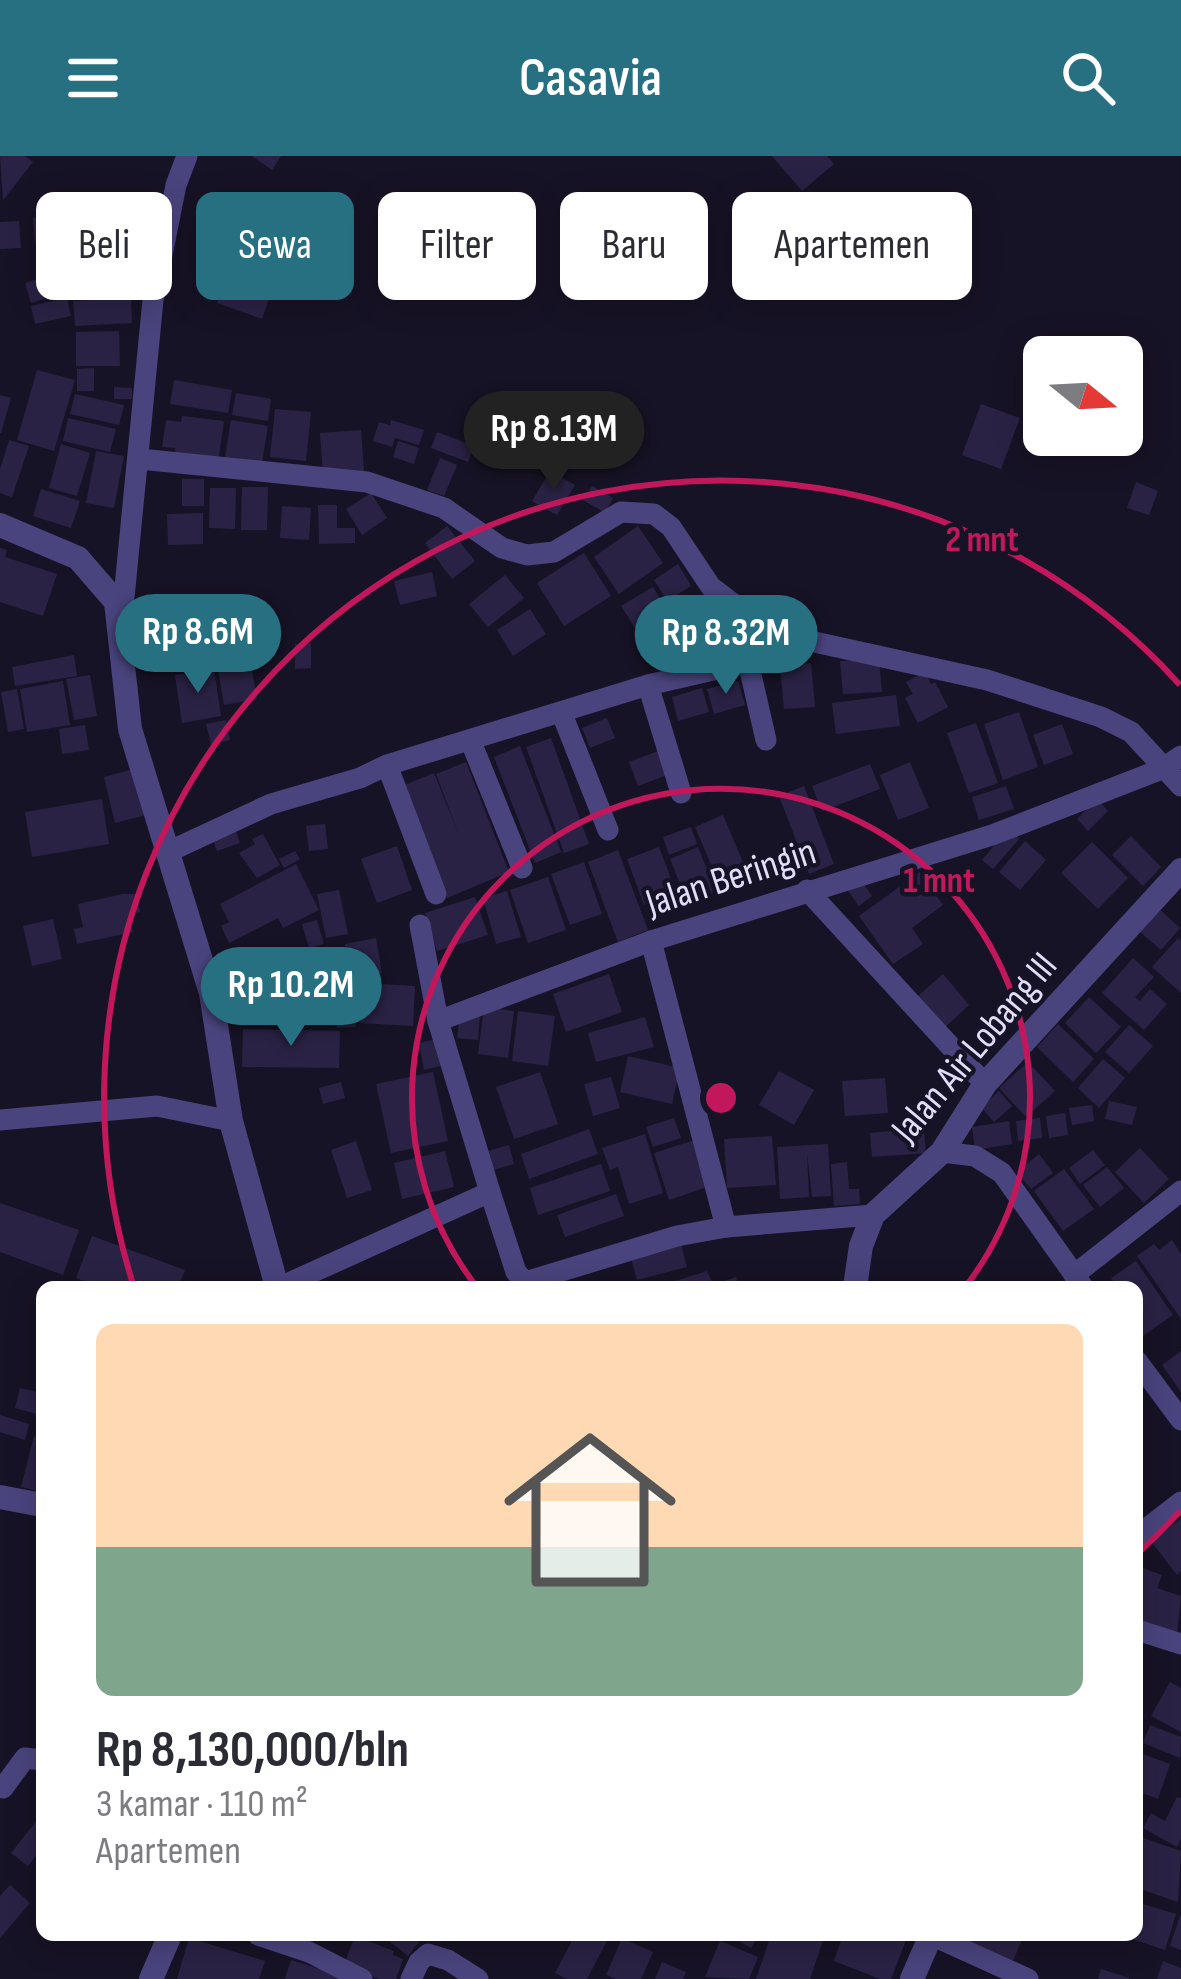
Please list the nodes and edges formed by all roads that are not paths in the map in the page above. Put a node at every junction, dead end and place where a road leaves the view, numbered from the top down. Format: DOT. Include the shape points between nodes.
graph roads {
  1 [pos="187,156"];
  2 [pos="140,459"];
  3 [pos="0,525"];
  4 [pos="120,637"];
  5 [pos="648,685"];
  6 [pos="562,714"];
  7 [pos="766,740"];
  8 [pos="471,742"];
  9 [pos="1172,763"];
  10 [pos="387,765"];
  11 [pos="1181,786"];
  12 [pos="681,794"];
  13 [pos="608,830"];
  14 [pos="170,850"];
  15 [pos="522,868"];
  16 [pos="1181,870"];
  17 [pos="807,890"];
  18 [pos="436,893"];
  19 [pos="420,925"];
  20 [pos="651,941"];
  21 [pos="438,1021"];
  22 [pos="985,1084"];
  23 [pos="0,1120"];
  24 [pos="231,1120"];
  25 [pos="942,1152"];
  26 [pos="1181,1190"];
  27 [pos="490,1192"];
  28 [pos="873,1215"];
  29 [pos="726,1227"];
  30 [pos="276,1281"];
  31 [pos="291,1281"];
  32 [pos="524,1281"];
  33 [pos="528,1281"];
  34 [pos="856,1281"];
  35 [pos="1078,1281"];
  36 [pos="1143,1369"];
  37 [pos="1181,1420"];
  38 [pos="0,1497"];
  39 [pos="1181,1502"];
  40 [pos="36,1504"];
  41 [pos="1143,1531"];
  42 [pos="1143,1632"];
  43 [pos="1181,1644"];
  44 [pos="36,1759"];
  45 [pos="3,1788"];
  46 [pos="167,1941"];
  47 [pos="276,1941"];
  48 [pos="928,1941"];
  49 [pos="944,1941"];
  50 [pos="151,1979"];
  51 [pos="362,1979"];
  52 [pos="411,1979"];
  53 [pos="478,1979"];
  54 [pos="911,1979"];
  55 [pos="1028,1979"];
  1 -- 2 [label="street" via="153,300"];
  2 -- 4 [label="street"];
  2 -- 9 [label="street" via="367,482 444,508 502,548 527,555 554,552 621,512 655,514 710,587 756,621 1101,717"];
  3 -- 4 [label="street" via="78,558 116,602"];
  4 -- 14 [label="street" via="130,729"];
  5 -- 6 [label="street"];
  5 -- 7 [label="street" via="748,662"];
  5 -- 12 [label="street"];
  6 -- 8 [label="street"];
  6 -- 13 [label="street"];
  8 -- 10 [label="street"];
  8 -- 15 [label="street"];
  9 -- 11 [label="street"];
  9 -- 17 [label="street, Jalan Beringin" via="992,835"];
  10 -- 14 [label="street"];
  10 -- 18 [label="street"];
  14 -- 24 [label="street" via="212,993"];
  16 -- 22 [label="street, Jalan Air Lobang III"];
  17 -- 20 [label="street, Jalan Beringin"];
  17 -- 22 [label="street"];
  19 -- 21 [label="street"];
  20 -- 21 [label="street, Jalan Beringin"];
  20 -- 29 [label="street"];
  21 -- 27 [label="street"];
  22 -- 25 [label="street, Jalan Air Lobang III"];
  23 -- 24 [label="street" via="157,1106"];
  24 -- 30 [label="street"];
  25 -- 28 [label="street, Jalan Air Lobang III"];
  25 -- 35 [label="street" via="975,1156 1003,1173"];
  26 -- 35 [label="street"];
  27 -- 31 [label="street"];
  27 -- 32 [label="street"];
  28 -- 29 [label="street"];
  28 -- 34 [label="street"];
  29 -- 33 [label="street"];
  36 -- 37 [label="street"];
  38 -- 40 [label="street"];
  39 -- 41 [label="street"];
  42 -- 43 [label="street"];
  44 -- 45 [label="street" via="26,1758"];
  46 -- 50 [label="street"];
  47 -- 51 [label="street"];
  48 -- 54 [label="street"];
  49 -- 55 [label="street"];
  52 -- 53 [label="street" via="428,1954"];
}
